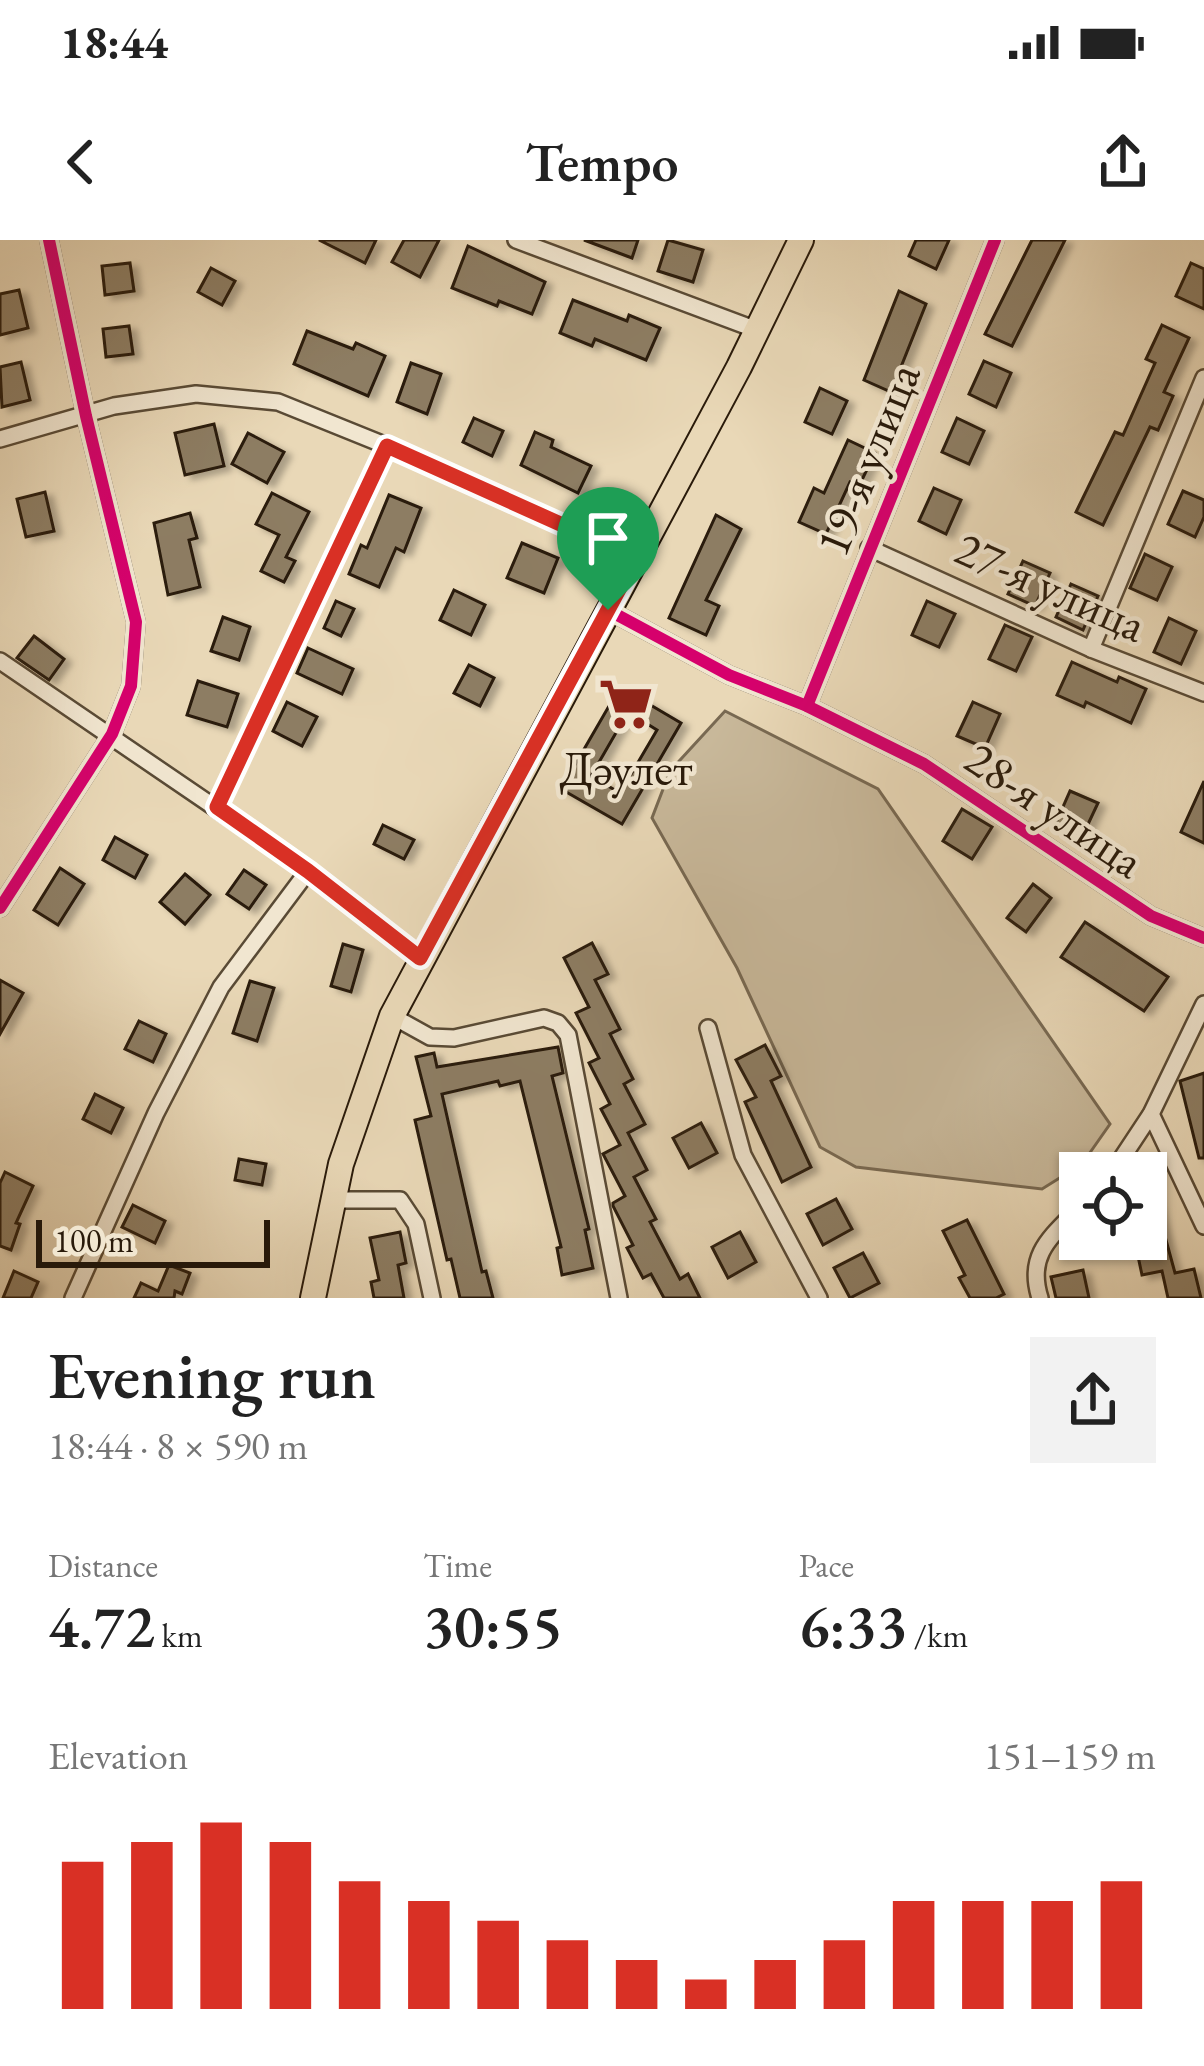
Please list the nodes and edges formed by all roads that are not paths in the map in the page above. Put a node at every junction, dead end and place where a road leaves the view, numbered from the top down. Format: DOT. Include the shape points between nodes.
graph roads {
  1 [pos="49,240"];
  2 [pos="516,240"];
  3 [pos="801,240"];
  4 [pos="995,240"];
  5 [pos="757,330"];
  6 [pos="1204,378"];
  7 [pos="86,416"];
  8 [pos="0,439"];
  9 [pos="387,446"];
  10 [pos="868,548"];
  11 [pos="636,558"];
  12 [pos="608,610"];
  13 [pos="1091,649"];
  14 [pos="0,661"];
  15 [pos="1204,693"];
  16 [pos="807,706"];
  17 [pos="112,734"];
  18 [pos="217,807"];
  19 [pos="308,871"];
  20 [pos="0,908"];
  21 [pos="1204,938"];
  22 [pos="420,958"];
  23 [pos="1204,1004"];
  24 [pos="392,1016"];
  25 [pos="708,1028"];
  26 [pos="1151,1114"];
  27 [pos="1126,1152"];
  28 [pos="333,1200"];
  29 [pos="1204,1226"];
  30 [pos="1059,1229"];
  31 [pos="73,1298"];
  32 [pos="313,1298"];
  33 [pos="432,1298"];
  34 [pos="619,1298"];
  35 [pos="819,1298"];
  36 [pos="1040,1298"];
  1 -- 7 [label="street"];
  2 -- 5 [label="street"];
  3 -- 5 [label="main road"];
  4 -- 10 [label="street, 19-я улица"];
  5 -- 11 [label="main road"];
  6 -- 13 [label="street"];
  7 -- 8 [label="street"];
  7 -- 9 [label="street" via="196,394 258,400"];
  7 -- 17 [label="street" via="136,622 130,686"];
  9 -- 11 [label="street"];
  9 -- 18 [label="street"];
  10 -- 13 [label="street, 27-я улица"];
  10 -- 16 [label="street, 19-я улица"];
  11 -- 12 [label="main road"];
  12 -- 16 [label="street, 28-я улица"];
  12 -- 22 [label="main road"];
  13 -- 15 [label="street, 27-я улица"];
  14 -- 17 [label="street"];
  16 -- 21 [label="street, 28-я улица" via="924,764 1151,916"];
  17 -- 18 [label="street"];
  17 -- 20 [label="street"];
  18 -- 19 [label="street"];
  19 -- 22 [label="street"];
  19 -- 31 [label="street" via="220,986"];
  22 -- 24 [label="main road"];
  23 -- 26 [label="street"];
  24 -- 28 [label="main road"];
  24 -- 34 [label="street" via="430,1037 544,1018 568,1035"];
  25 -- 35 [label="street" via="743,1155"];
  26 -- 27 [label="street"];
  26 -- 29 [label="street"];
  28 -- 32 [label="main road"];
  28 -- 33 [label="street" via="400,1200 416,1224"];
  30 -- 36 [label="street" via="1034,1268"];
}
